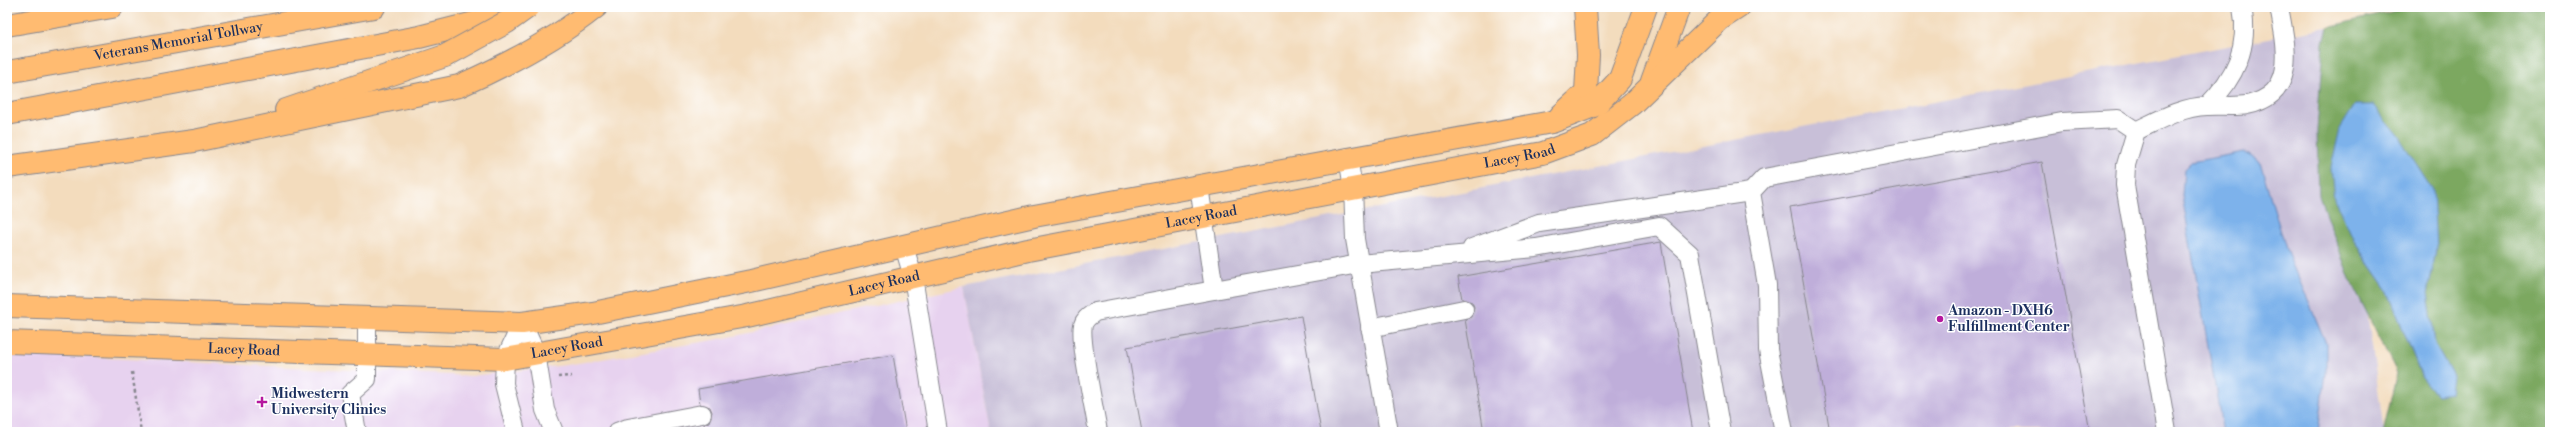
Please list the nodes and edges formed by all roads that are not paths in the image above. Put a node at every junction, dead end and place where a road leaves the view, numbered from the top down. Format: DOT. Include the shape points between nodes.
graph roads {
  1 [pos="112,7"];
  2 [pos="374,7"];
  3 [pos="528,7"];
  4 [pos="537,7"];
  5 [pos="596,7"];
  6 [pos="1585,7"];
  7 [pos="1646,7"];
  8 [pos="1679,7"];
  9 [pos="1739,7"];
  10 [pos="2242,7"];
  11 [pos="2279,7"];
  12 [pos="7,25"];
  13 [pos="7,72"];
  14 [pos="1651,86"];
  15 [pos="2207,106"];
  16 [pos="7,114"];
  17 [pos="1552,122"];
  18 [pos="2136,131"];
  19 [pos="194,141"];
  20 [pos="1348,157"];
  21 [pos="7,167"];
  22 [pos="1200,186"];
  23 [pos="1353,188"];
  24 [pos="1751,192"];
  25 [pos="1204,218"];
  26 [pos="904,246"];
  27 [pos="1452,256"];
  28 [pos="1360,264"];
  29 [pos="913,277"];
  30 [pos="1214,290"];
  31 [pos="7,306"];
  32 [pos="1464,309"];
  33 [pos="367,319"];
  34 [pos="522,323"];
  35 [pos="1370,328"];
  36 [pos="7,342"];
  37 [pos="536,353"];
  38 [pos="367,354"];
  39 [pos="505,358"];
  40 [pos="702,414"];
  41 [pos="357,432"];
  42 [pos="516,432"];
  43 [pos="554,432"];
  44 [pos="617,432"];
  45 [pos="938,432"];
  46 [pos="1098,432"];
  47 [pos="1389,432"];
  48 [pos="1721,432"];
  49 [pos="1784,432"];
  50 [pos="2167,432"];
  1 -- 12 [label="main road"];
  2 -- 13 [label="main road, Veterans Memorial Tollway"];
  3 -- 19 [label="main road, bridge" via="445,56"];
  4 -- 16 [label="main road" via="419,37"];
  5 -- 19 [label="main road" via="558,34 502,67 459,86"];
  6 -- 17 [label="main road" via="1588,55 1586,92"];
  7 -- 17 [label="main road, Lacey Road" via="1620,79 1596,105"];
  8 -- 14 [label="main road, Lacey Road"];
  9 -- 14 [label="main road" via="1719,20"];
  10 -- 15 [label="lane" via="2244,39 2241,55 2233,75"];
  11 -- 15 [label="lane" via="2286,67 2282,84 2273,94 2259,101 2232,106"];
  14 -- 23 [label="main road, Lacey Road" via="1592,135 1543,153"];
  15 -- 18 [label="lane" via="2174,112"];
  17 -- 20 [label="main road, Lacey Road"];
  18 -- 24 [label="lane" via="2118,120 2062,122 1764,178"];
  18 -- 50 [label="lane" via="2126,165 2124,185"];
  19 -- 21 [label="main road"];
  20 -- 22 [label="main road, Lacey Road"];
  20 -- 23 [label="lane"];
  22 -- 25 [label="lane"];
  22 -- 26 [label="main road, Lacey Road" via="1034,216"];
  23 -- 25 [label="main road, Lacey Road"];
  23 -- 28 [label="lane" via="1355,239"];
  24 -- 27 [label="lane" via="1539,223"];
  24 -- 49 [label="lane" via="1768,285 1768,350"];
  25 -- 29 [label="main road, Lacey Road" via="1028,250"];
  25 -- 30 [label="lane"];
  26 -- 29 [label="lane"];
  26 -- 34 [label="main road, Lacey Road" via="593,313"];
  27 -- 28 [label="lane"];
  27 -- 48 [label="lane" via="1536,248 1659,226 1690,254"];
  28 -- 30 [label="lane"];
  28 -- 35 [label="lane"];
  29 -- 37 [label="main road, Lacey Road" via="747,316"];
  29 -- 45 [label="lane"];
  30 -- 46 [label="lane" via="1116,307 1095,312 1088,317 1082,330"];
  31 -- 33 [label="main road, Lacey Road"];
  32 -- 35 [label="lane"];
  33 -- 34 [label="main road, Lacey Road"];
  33 -- 38 [label="lane"];
  34 -- 37 [label="lane"];
  34 -- 39 [label="lane"];
  35 -- 47 [label="lane"];
  36 -- 38 [label="main road, Lacey Road"];
  37 -- 39 [label="main road, Lacey Road"];
  37 -- 43 [label="lane" via="545,410"];
  38 -- 39 [label="main road, Lacey Road"];
  38 -- 41 [label="lane" via="367,379 350,394"];
  39 -- 42 [label="lane" via="504,384"];
  40 -- 44 [label="lane"];
}
